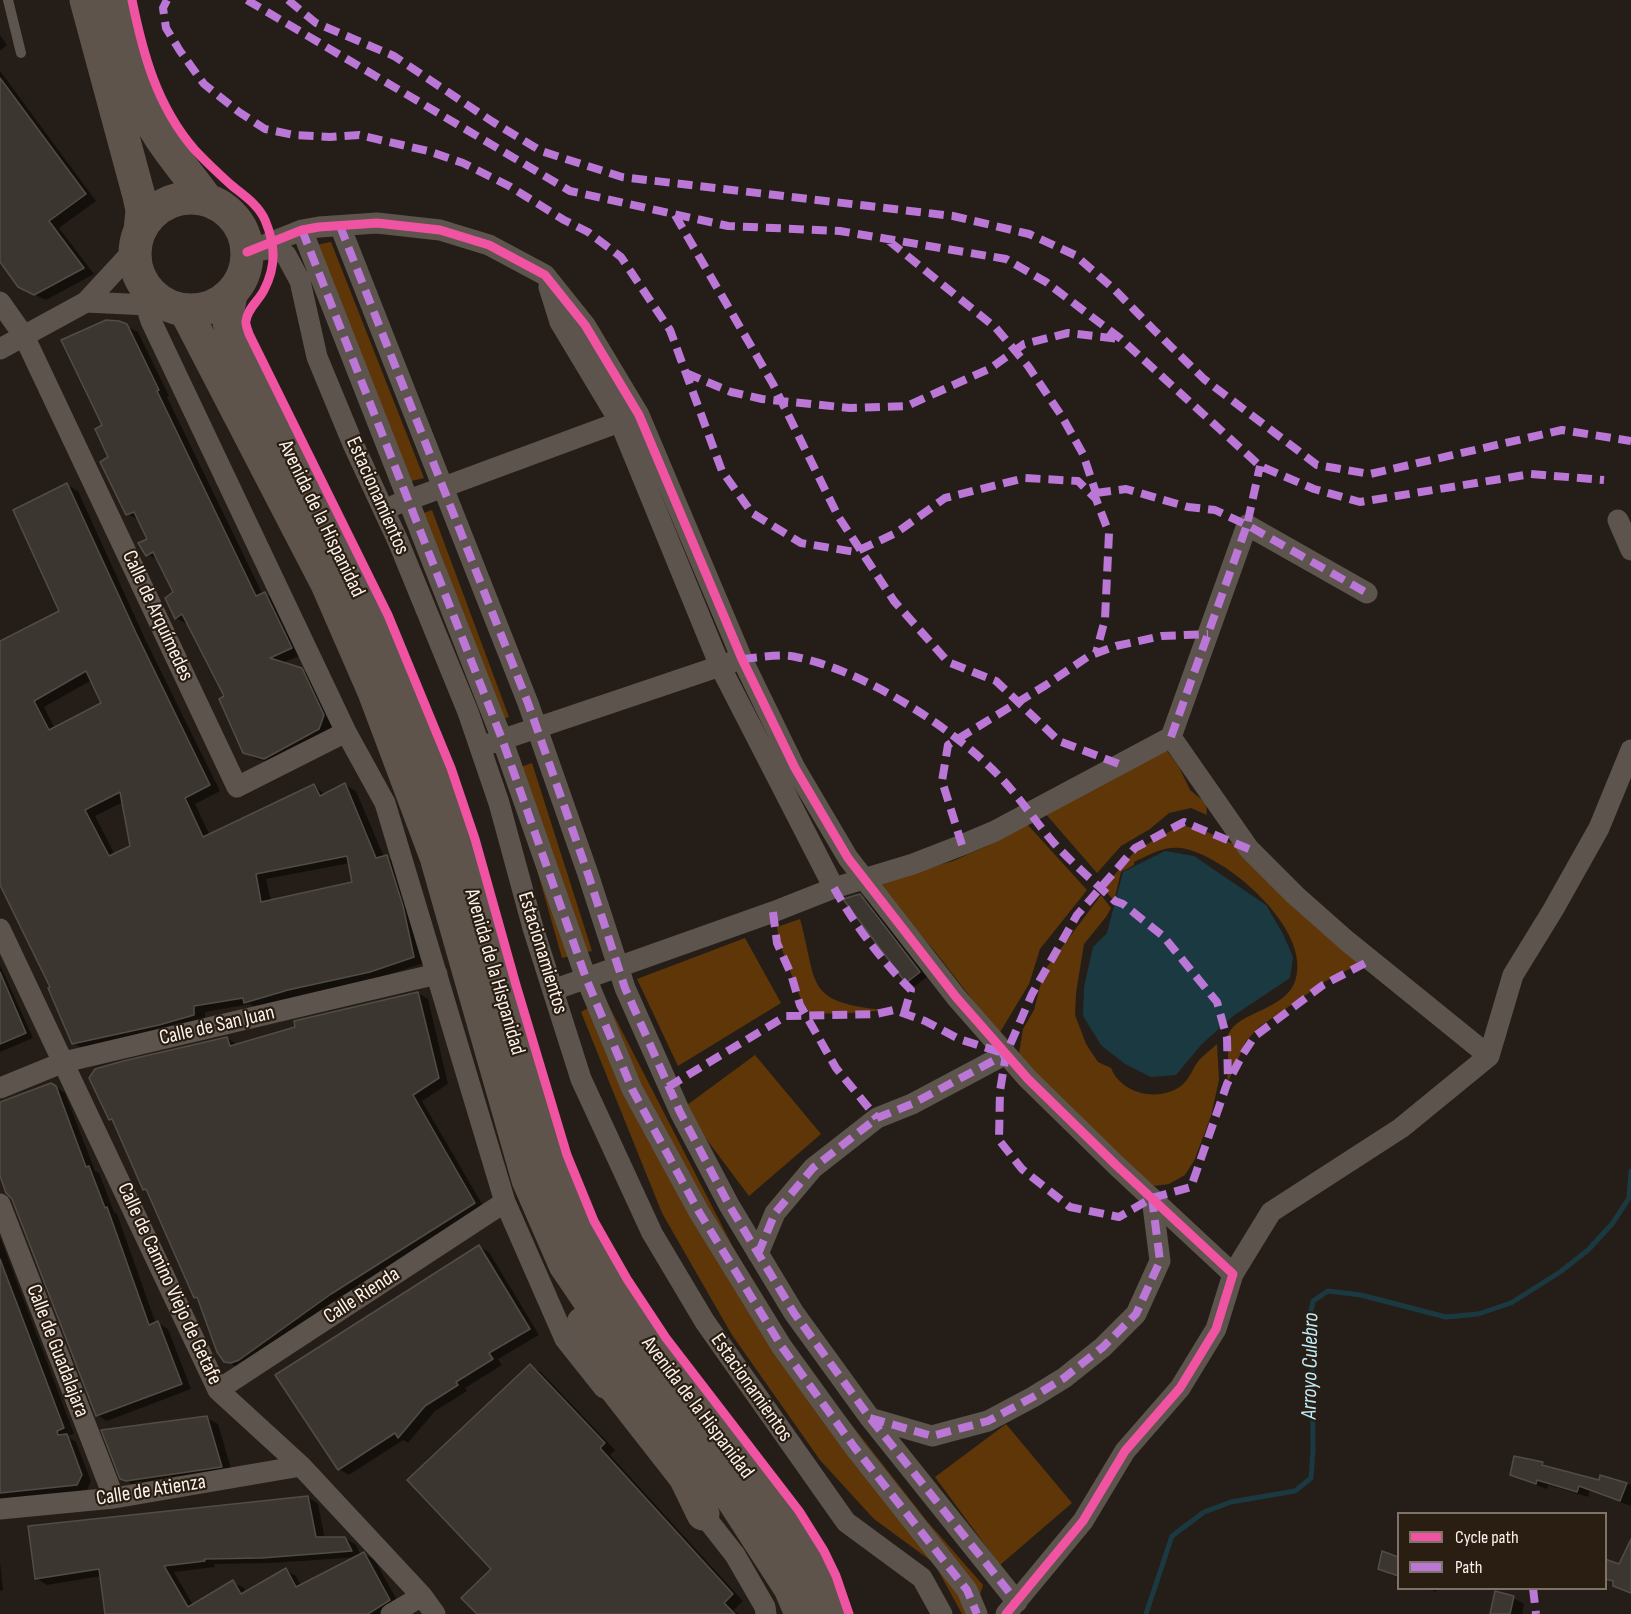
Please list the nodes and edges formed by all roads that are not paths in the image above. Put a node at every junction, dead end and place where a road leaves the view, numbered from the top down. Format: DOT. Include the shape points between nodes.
graph roads {
  1 [pos="8,0"];
  2 [pos="86,0"];
  3 [pos="113,0"];
  4 [pos="21,53"];
  5 [pos="207,200"];
  6 [pos="340,226"];
  7 [pos="302,230"];
  8 [pos="138,240"];
  9 [pos="247,252"];
  10 [pos="231,294"];
  11 [pos="0,302"];
  12 [pos="86,302"];
  13 [pos="159,305"];
  14 [pos="24,336"];
  15 [pos="0,349"];
  16 [pos="629,418"];
  17 [pos="443,487"];
  18 [pos="406,501"];
  19 [pos="383,509"];
  20 [pos="1618,520"];
  21 [pos="1631,550"];
  22 [pos="1367,593"];
  23 [pos="742,659"];
  24 [pos="720,666"];
  25 [pos="537,728"];
  26 [pos="346,732"];
  27 [pos="1171,737"];
  28 [pos="502,740"];
  29 [pos="480,747"];
  30 [pos="1631,750"];
  31 [pos="864,879"];
  32 [pos="834,888"];
  33 [pos="0,929"];
  34 [pos="618,967"];
  35 [pos="437,974"];
  36 [pos="586,978"];
  37 [pos="553,990"];
  38 [pos="1006,1054"];
  39 [pos="1489,1056"];
  40 [pos="64,1062"];
  41 [pos="0,1088"];
  42 [pos="1152,1198"];
  43 [pos="506,1202"];
  44 [pos="0,1204"];
  45 [pos="547,1224"];
  46 [pos="758,1254"];
  47 [pos="1233,1274"];
  48 [pos="218,1390"];
  49 [pos="870,1418"];
  50 [pos="302,1466"];
  51 [pos="114,1498"];
  52 [pos="0,1509"];
  53 [pos="703,1514"];
  54 [pos="422,1596"];
  55 [pos="1012,1608"];
  56 [pos="391,1614"];
  57 [pos="435,1614"];
  58 [pos="766,1614"];
  59 [pos="801,1614"];
  60 [pos="829,1614"];
  61 [pos="942,1614"];
  62 [pos="977,1614"];
  1 -- 4 [label="lane"];
  2 -- 8 [label="main road" via="139,196 142,210"];
  3 -- 5 [label="main road" via="141,100 167,145"];
  5 -- 8 [label="main road" via="181,199 156,210"];
  5 -- 9 [label="main road" via="227,211 242,229"];
  6 -- 7 [label="street"];
  6 -- 16 [label="street" via="377,223 440,230 489,245 545,275 585,325"];
  6 -- 17 [label="street"];
  7 -- 9 [label="street"];
  7 -- 18 [label="street"];
  8 -- 12 [label="street"];
  8 -- 13 [label="main road" via="136,267"];
  9 -- 10 [label="main road" via="244,275"];
  9 -- 19 [label="street, Estacionamientos" via="273,249 286,255 300,281 317,357"];
  10 -- 13 [label="main road" via="202,309"];
  10 -- 60 [label="main road, Avenida de la Hispanidad" via="228,317 262,401 340,552 399,685 435,779 541,1135 560,1186 625,1310 789,1531 807,1560"];
  11 -- 14 [label="street"];
  12 -- 13 [label="street"];
  12 -- 14 [label="street"];
  13 -- 26 [label="street"];
  13 -- 45 [label="main road, Avenida de la Hispanidad" via="327,584 374,692 436,857 528,1180"];
  14 -- 15 [label="street"];
  14 -- 26 [label="street, Calle de Arquímedes" via="237,787"];
  16 -- 17 [label="street"];
  16 -- 23 [label="street"];
  16 -- 24 [label="street"];
  17 -- 18 [label="street"];
  17 -- 25 [label="street"];
  18 -- 19 [label="street"];
  18 -- 28 [label="street"];
  19 -- 29 [label="street, Estacionamientos"];
  20 -- 21 [label="street"];
  22 -- 27 [label="street" via="1247,525"];
  23 -- 24 [label="street"];
  23 -- 31 [label="street" via="795,768"];
  24 -- 25 [label="street"];
  24 -- 32 [label="street"];
  25 -- 28 [label="street"];
  25 -- 34 [label="street"];
  26 -- 35 [label="street" via="386,803"];
  27 -- 31 [label="street" via="995,831"];
  27 -- 39 [label="street" via="1249,849 1347,941"];
  28 -- 29 [label="street"];
  28 -- 36 [label="street"];
  29 -- 37 [label="street, Estacionamientos"];
  30 -- 39 [label="street" via="1599,828 1514,975"];
  31 -- 32 [label="street"];
  31 -- 38 [label="street"];
  32 -- 34 [label="street"];
  33 -- 40 [label="street, Calle de Camino Viejo de Getafe"];
  34 -- 36 [label="street"];
  34 -- 46 [label="street" via="680,1112"];
  35 -- 40 [label="street, Calle de San Juan"];
  35 -- 43 [label="street"];
  36 -- 37 [label="street"];
  36 -- 62 [label="street" via="632,1089 705,1222 782,1347 855,1448 967,1590"];
  37 -- 61 [label="street, Estacionamientos" via="581,1079 652,1233 705,1322 846,1522 922,1578"];
  38 -- 42 [label="street"];
  38 -- 46 [label="street" via="912,1104 877,1118 813,1168 776,1213"];
  39 -- 47 [label="street" via="1401,1128 1271,1212"];
  40 -- 41 [label="street, Calle de San Juan"];
  40 -- 48 [label="street, Calle de Camino Viejo de Getafe"];
  42 -- 47 [label="street"];
  42 -- 49 [label="street" via="1160,1261 1136,1314 1064,1378 988,1421 932,1436"];
  43 -- 48 [label="street, Calle Rienda"];
  43 -- 53 [label="street" via="565,1339"];
  44 -- 51 [label="street, Calle de Guadalajara"];
  45 -- 53 [label="main road" via="542,1243 617,1390 685,1477"];
  45 -- 59 [label="main road, Avenida de la Hispanidad" via="565,1265 588,1301 724,1486 790,1588"];
  46 -- 49 [label="street" via="794,1313"];
  47 -- 55 [label="street" via="1216,1329 1180,1389 1125,1450 1083,1521"];
  48 -- 50 [label="street, Calle de Camino Viejo de Getafe"];
  49 -- 55 [label="street"];
  50 -- 51 [label="street, Calle de Atienza"];
  50 -- 54 [label="street, Calle de Camino Viejo de Getafe"];
  51 -- 52 [label="street, Calle de Atienza"];
  53 -- 58 [label="street" via="735,1555"];
  54 -- 56 [label="street"];
  54 -- 57 [label="street, Calle de Camino Viejo de Getafe"];
}
